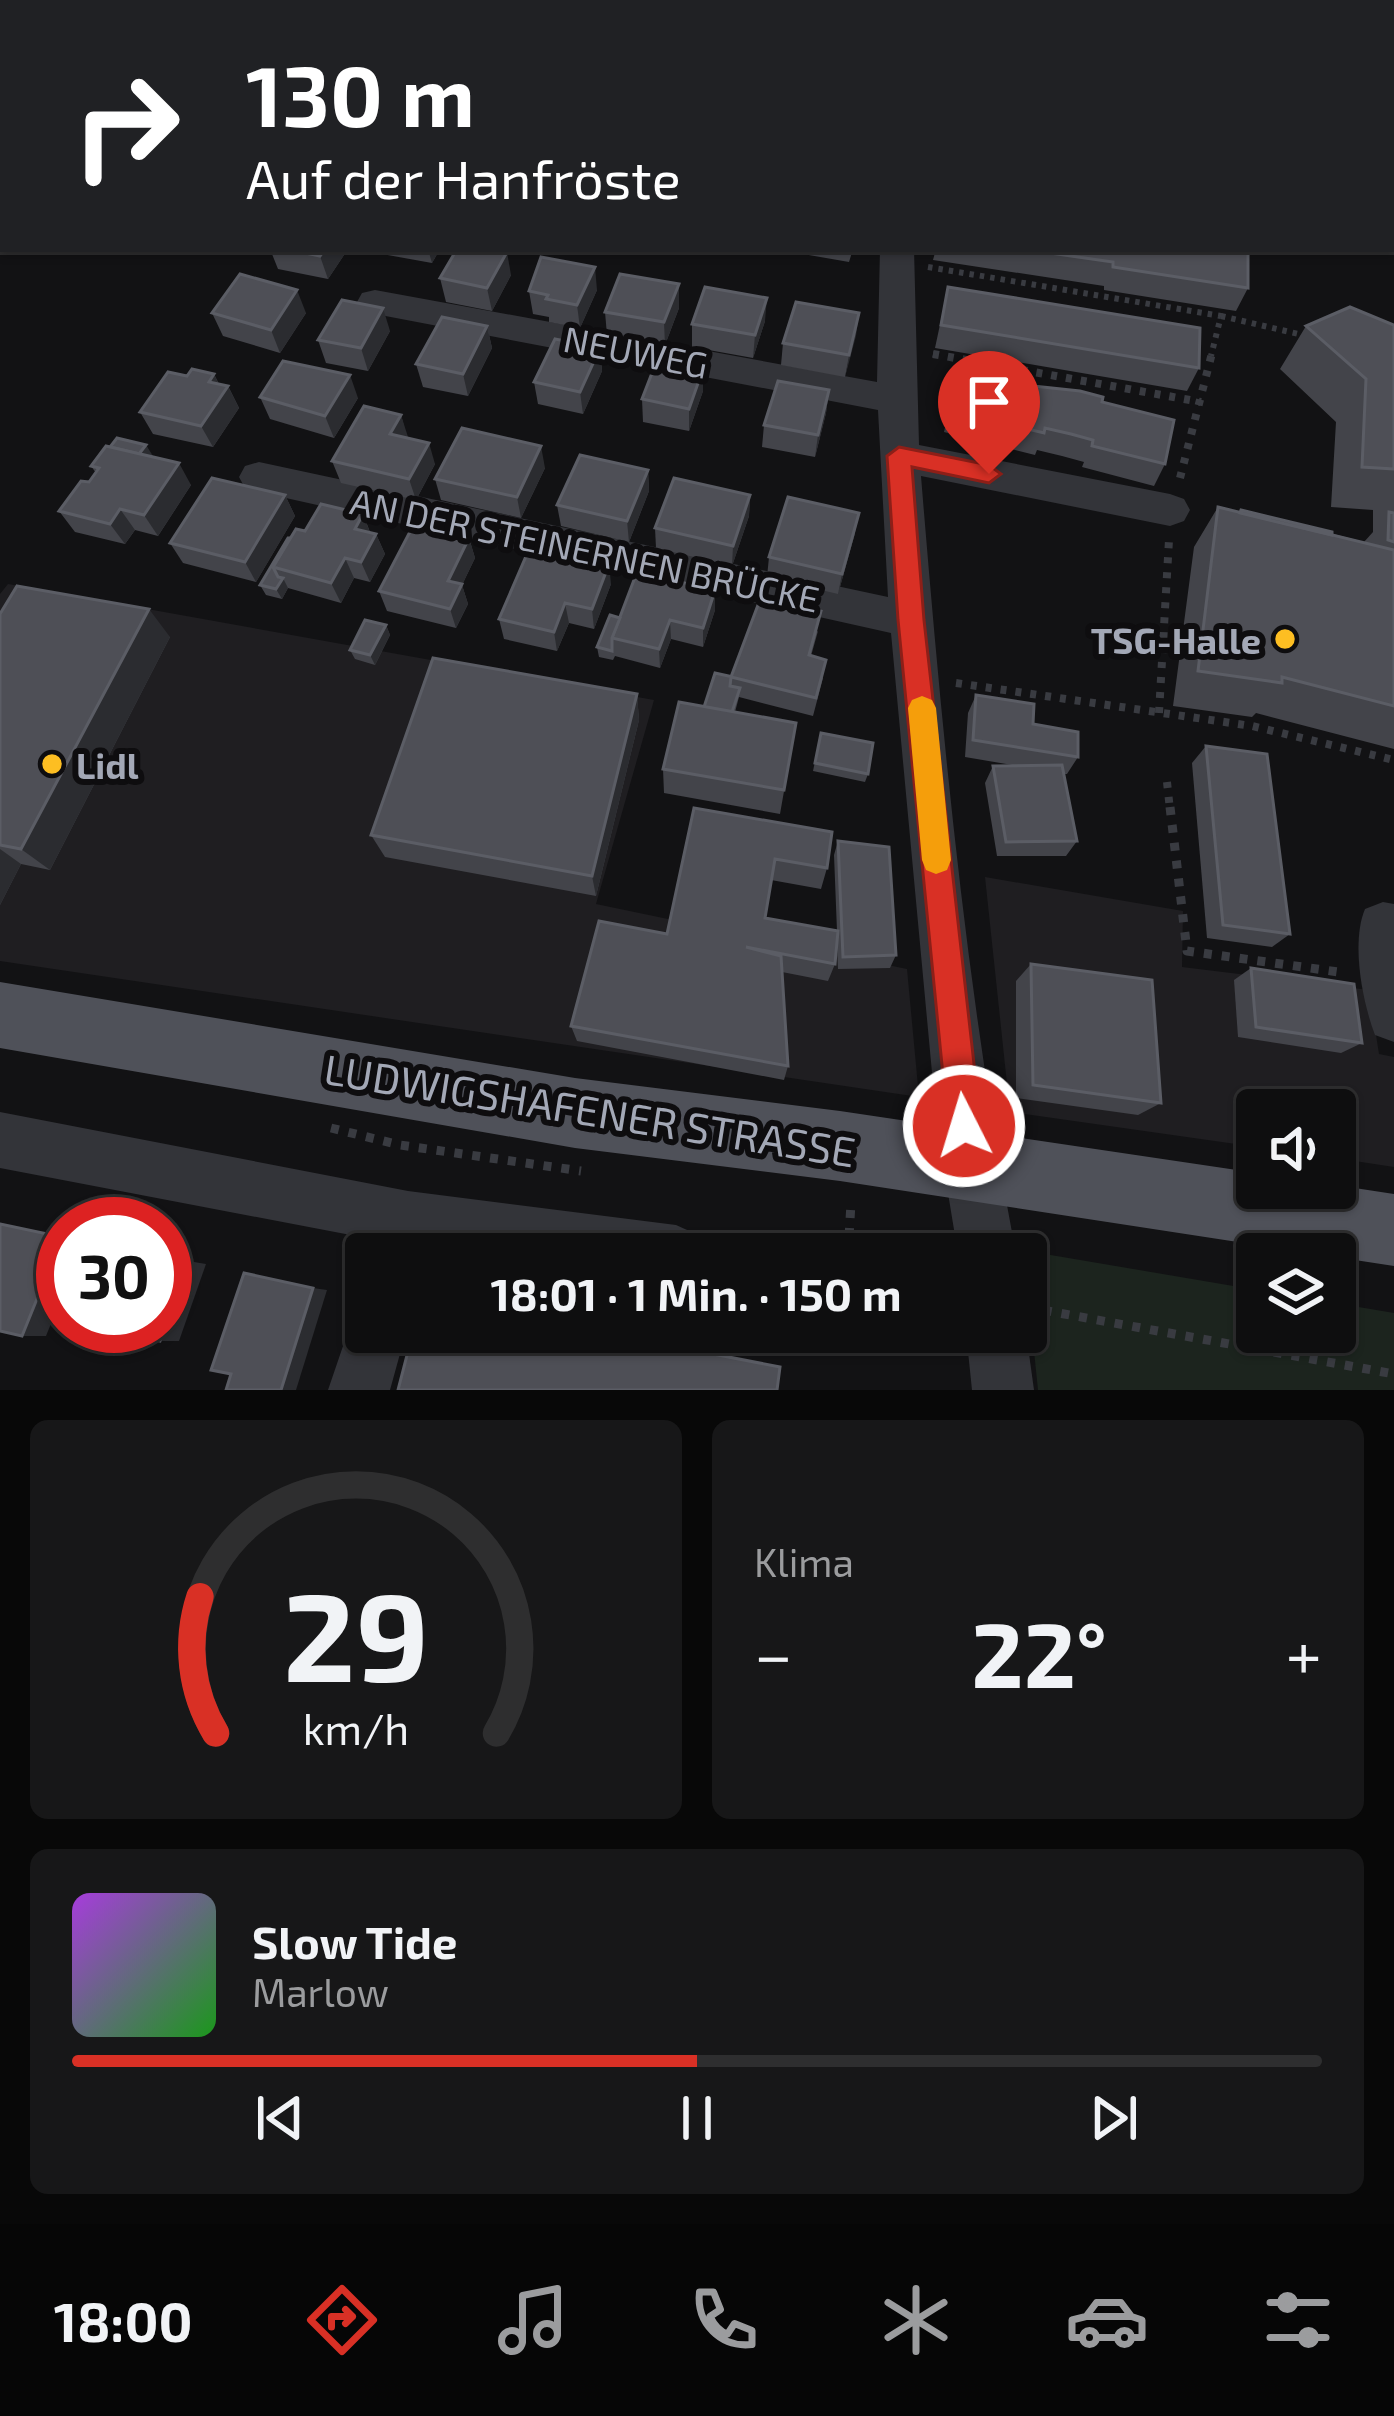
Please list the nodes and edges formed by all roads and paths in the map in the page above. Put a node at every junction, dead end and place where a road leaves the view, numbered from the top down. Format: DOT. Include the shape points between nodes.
graph roads {
  1 [pos="897,255"];
  2 [pos="375,302"];
  3 [pos="1221,316"];
  4 [pos="1317,338"];
  5 [pos="896,348"];
  6 [pos="896,399"];
  7 [pos="1201,402"];
  8 [pos="899,456"];
  9 [pos="259,477"];
  10 [pos="1170,511"];
  11 [pos="911,620"];
  12 [pos="919,678"];
  13 [pos="1159,713"];
  14 [pos="1394,760"];
  15 [pos="1167,782"];
  16 [pos="1394,928"];
  17 [pos="1392,998"];
  18 [pos="0,1015"];
  19 [pos="0,1140"];
  20 [pos="851,1203"];
  21 [pos="981,1216"];
  22 [pos="1394,1230"];
  23 [pos="386,1233"];
  24 [pos="849,1233"];
  25 [pos="1047,1311"];
  26 [pos="370,1353"];
  27 [pos="999,1353"];
  28 [pos="1394,1374"];
  29 [pos="359,1390"];
  30 [pos="1003,1390"];
  1 -- 3 [label="path"];
  1 -- 5 [label="street"];
  2 -- 6 [label="street, NEUWEG"];
  3 -- 4 [label="path"];
  3 -- 7 [label="path"];
  5 -- 6 [label="street"];
  5 -- 7 [label="path"];
  6 -- 8 [label="street"];
  7 -- 10 [label="path"];
  8 -- 10 [label="street"];
  8 -- 11 [label="street"];
  9 -- 11 [label="street, AN DER STEINERNEN BRÜCKE"];
  10 -- 13 [label="path"];
  11 -- 12 [label="street"];
  12 -- 13 [label="path"];
  12 -- 21 [label="street"];
  13 -- 14 [label="path"];
  15 -- 17 [label="path" via="1187,951"];
  16 -- 17 [label="street" via="1383,926"];
  18 -- 21 [label="main road, LUDWIGSHAFENER STRASSE" via="554,1110"];
  19 -- 23 [label="street"];
  20 -- 24 [label="path"];
  21 -- 22 [label="main road, LUDWIGSHAFENER STRASSE"];
  25 -- 28 [label="path"];
  26 -- 29 [label="street"];
  27 -- 30 [label="street"];
}
